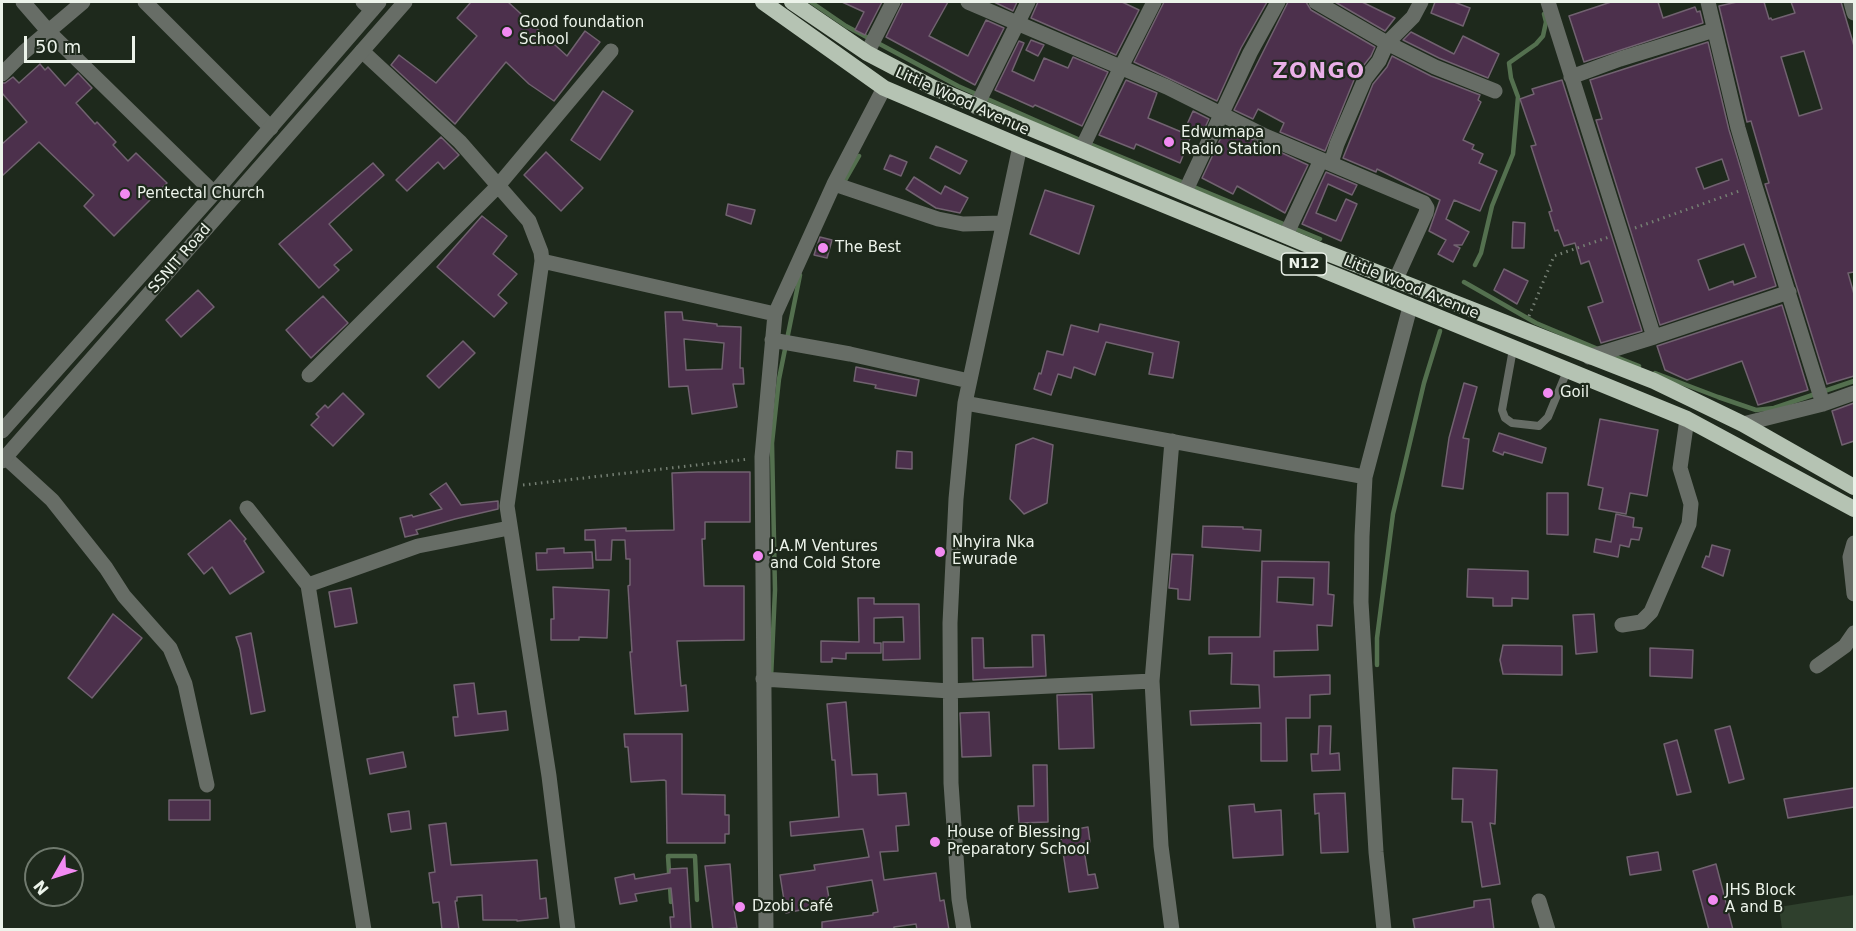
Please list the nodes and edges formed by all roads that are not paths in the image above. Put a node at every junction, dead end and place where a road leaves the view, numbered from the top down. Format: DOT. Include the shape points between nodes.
graph roads {
  1 [pos="22,2"];
  2 [pos="83,2"];
  3 [pos="145,2"];
  4 [pos="405,2"];
  5 [pos="763,2"];
  6 [pos="792,2"];
  7 [pos="893,2"];
  8 [pos="968,2"];
  9 [pos="1028,2"];
  10 [pos="1154,2"];
  11 [pos="1278,2"];
  12 [pos="1316,2"];
  13 [pos="1422,2"];
  14 [pos="1548,2"];
  15 [pos="1708,2"];
  16 [pos="1851,2"];
  17 [pos="371,4"];
  18 [pos="1854,13"];
  19 [pos="1017,23"];
  20 [pos="1714,30"];
  21 [pos="49,32"];
  22 [pos="1387,44"];
  23 [pos="362,51"];
  24 [pos="611,51"];
  25 [pos="867,53"];
  26 [pos="1120,67"];
  27 [pos="2,74"];
  28 [pos="1572,77"];
  29 [pos="884,88"];
  30 [pos="1495,91"];
  31 [pos="976,107"];
  32 [pos="1222,115"];
  33 [pos="272,128"];
  34 [pos="1020,147"];
  35 [pos="1082,150"];
  36 [pos="1326,161"];
  37 [pos="834,184"];
  38 [pos="497,187"];
  39 [pos="1185,192"];
  40 [pos="214,193"];
  41 [pos="1004,223"];
  42 [pos="1286,235"];
  43 [pos="542,261"];
  44 [pos="1396,279"];
  45 [pos="1788,292"];
  46 [pos="1410,307"];
  47 [pos="775,314"];
  48 [pos="1654,337"];
  49 [pos="772,340"];
  50 [pos="1513,349"];
  51 [pos="1589,357"];
  52 [pos="1567,371"];
  53 [pos="309,375"];
  54 [pos="969,381"];
  55 [pos="1854,393"];
  56 [pos="965,403"];
  57 [pos="1823,404"];
  58 [pos="1687,419"];
  59 [pos="1743,424"];
  60 [pos="2,431"];
  61 [pos="1172,441"];
  62 [pos="3,459"];
  63 [pos="1365,477"];
  64 [pos="1854,487"];
  65 [pos="247,508"];
  66 [pos="1854,509"];
  67 [pos="509,528"];
  68 [pos="1854,543"];
  69 [pos="308,585"];
  70 [pos="1854,594"];
  71 [pos="1623,625"];
  72 [pos="1854,633"];
  73 [pos="1817,666"];
  74 [pos="763,679"];
  75 [pos="1152,681"];
  76 [pos="950,691"];
  77 [pos="207,785"];
  78 [pos="1539,901"];
  79 [pos="364,930"];
  80 [pos="568,930"];
  81 [pos="766,930"];
  82 [pos="964,930"];
  83 [pos="1172,930"];
  84 [pos="1384,930"];
  85 [pos="1548,930"];
  1 -- 21 [label="street"];
  2 -- 21 [label="street"];
  3 -- 33 [label="street"];
  4 -- 23 [label="street, SSNIT Road"];
  5 -- 29 [label="highway, Little Wood Avenue / N12"];
  6 -- 25 [label="highway, Little Wood Avenue / N12"];
  7 -- 25 [label="street"];
  8 -- 19 [label="street"];
  9 -- 19 [label="street"];
  10 -- 26 [label="street"];
  11 -- 32 [label="street"];
  12 -- 22 [label="street"];
  13 -- 22 [label="street"];
  14 -- 28 [label="street"];
  15 -- 20 [label="street"];
  16 -- 18 [label="street"];
  17 -- 33 [label="street, SSNIT Road"];
  19 -- 26 [label="street"];
  19 -- 31 [label="street"];
  20 -- 28 [label="street"];
  20 -- 45 [label="street"];
  21 -- 27 [label="street"];
  21 -- 40 [label="street"];
  22 -- 30 [label="street"];
  22 -- 36 [label="street" via="1365,79"];
  23 -- 38 [label="street" via="460,142"];
  23 -- 62 [label="street, SSNIT Road"];
  24 -- 38 [label="street"];
  25 -- 31 [label="highway, Little Wood Avenue / N12"];
  26 -- 32 [label="street"];
  26 -- 35 [label="street"];
  28 -- 48 [label="street"];
  29 -- 34 [label="highway, Little Wood Avenue / N12"];
  29 -- 37 [label="street"];
  31 -- 35 [label="highway, Little Wood Avenue / N12"];
  32 -- 36 [label="street"];
  32 -- 39 [label="street"];
  33 -- 40 [label="street, SSNIT Road"];
  34 -- 41 [label="street"];
  34 -- 46 [label="highway, Little Wood Avenue / N12"];
  35 -- 39 [label="highway, Little Wood Avenue / N12"];
  36 -- 42 [label="street"];
  36 -- 44 [label="street" via="1424,203 1427,208"];
  37 -- 41 [label="street" via="938,219 963,224"];
  37 -- 47 [label="street"];
  38 -- 43 [label="street" via="529,221"];
  38 -- 53 [label="street"];
  39 -- 42 [label="highway, Little Wood Avenue / N12"];
  40 -- 60 [label="street, SSNIT Road"];
  41 -- 54 [label="street"];
  42 -- 44 [label="highway, Little Wood Avenue / N12"];
  43 -- 47 [label="street"];
  43 -- 67 [label="street" via="509,486"];
  44 -- 51 [label="highway, Little Wood Avenue / N12"];
  45 -- 48 [label="street"];
  45 -- 57 [label="street"];
  46 -- 50 [label="highway, Little Wood Avenue / N12"];
  46 -- 63 [label="street"];
  47 -- 49 [label="street"];
  48 -- 51 [label="street"];
  49 -- 54 [label="street"];
  49 -- 74 [label="street" via="762,457"];
  50 -- 52 [label="highway, Little Wood Avenue / N12"];
  50 -- 52 [label="lane" via="1502,410 1512,423 1539,426 1548,417"];
  51 -- 59 [label="highway, Little Wood Avenue / N12" via="1654,381"];
  52 -- 58 [label="highway, Little Wood Avenue / N12"];
  54 -- 56 [label="street"];
  55 -- 57 [label="street"];
  56 -- 61 [label="street"];
  56 -- 76 [label="street" via="956,499"];
  57 -- 59 [label="street"];
  58 -- 66 [label="highway, Little Wood Avenue / N12"];
  58 -- 71 [label="street" via="1680,468 1691,504 1689,524 1651,612 1641,622"];
  59 -- 64 [label="highway, Little Wood Avenue / N12"];
  61 -- 63 [label="street"];
  61 -- 75 [label="street"];
  62 -- 77 [label="street" via="52,500 124,596 170,648 185,684"];
  63 -- 84 [label="street" via="1361,602"];
  65 -- 69 [label="street"];
  67 -- 69 [label="street" via="418,546"];
  67 -- 80 [label="street" via="549,776"];
  68 -- 70 [label="street" via="1850,557"];
  69 -- 79 [label="street"];
  72 -- 73 [label="street" via="1845,646"];
  74 -- 76 [label="street"];
  74 -- 81 [label="street"];
  75 -- 76 [label="street"];
  75 -- 83 [label="street" via="1161,846"];
  76 -- 82 [label="street" via="951,783"];
  78 -- 85 [label="street"];
}
